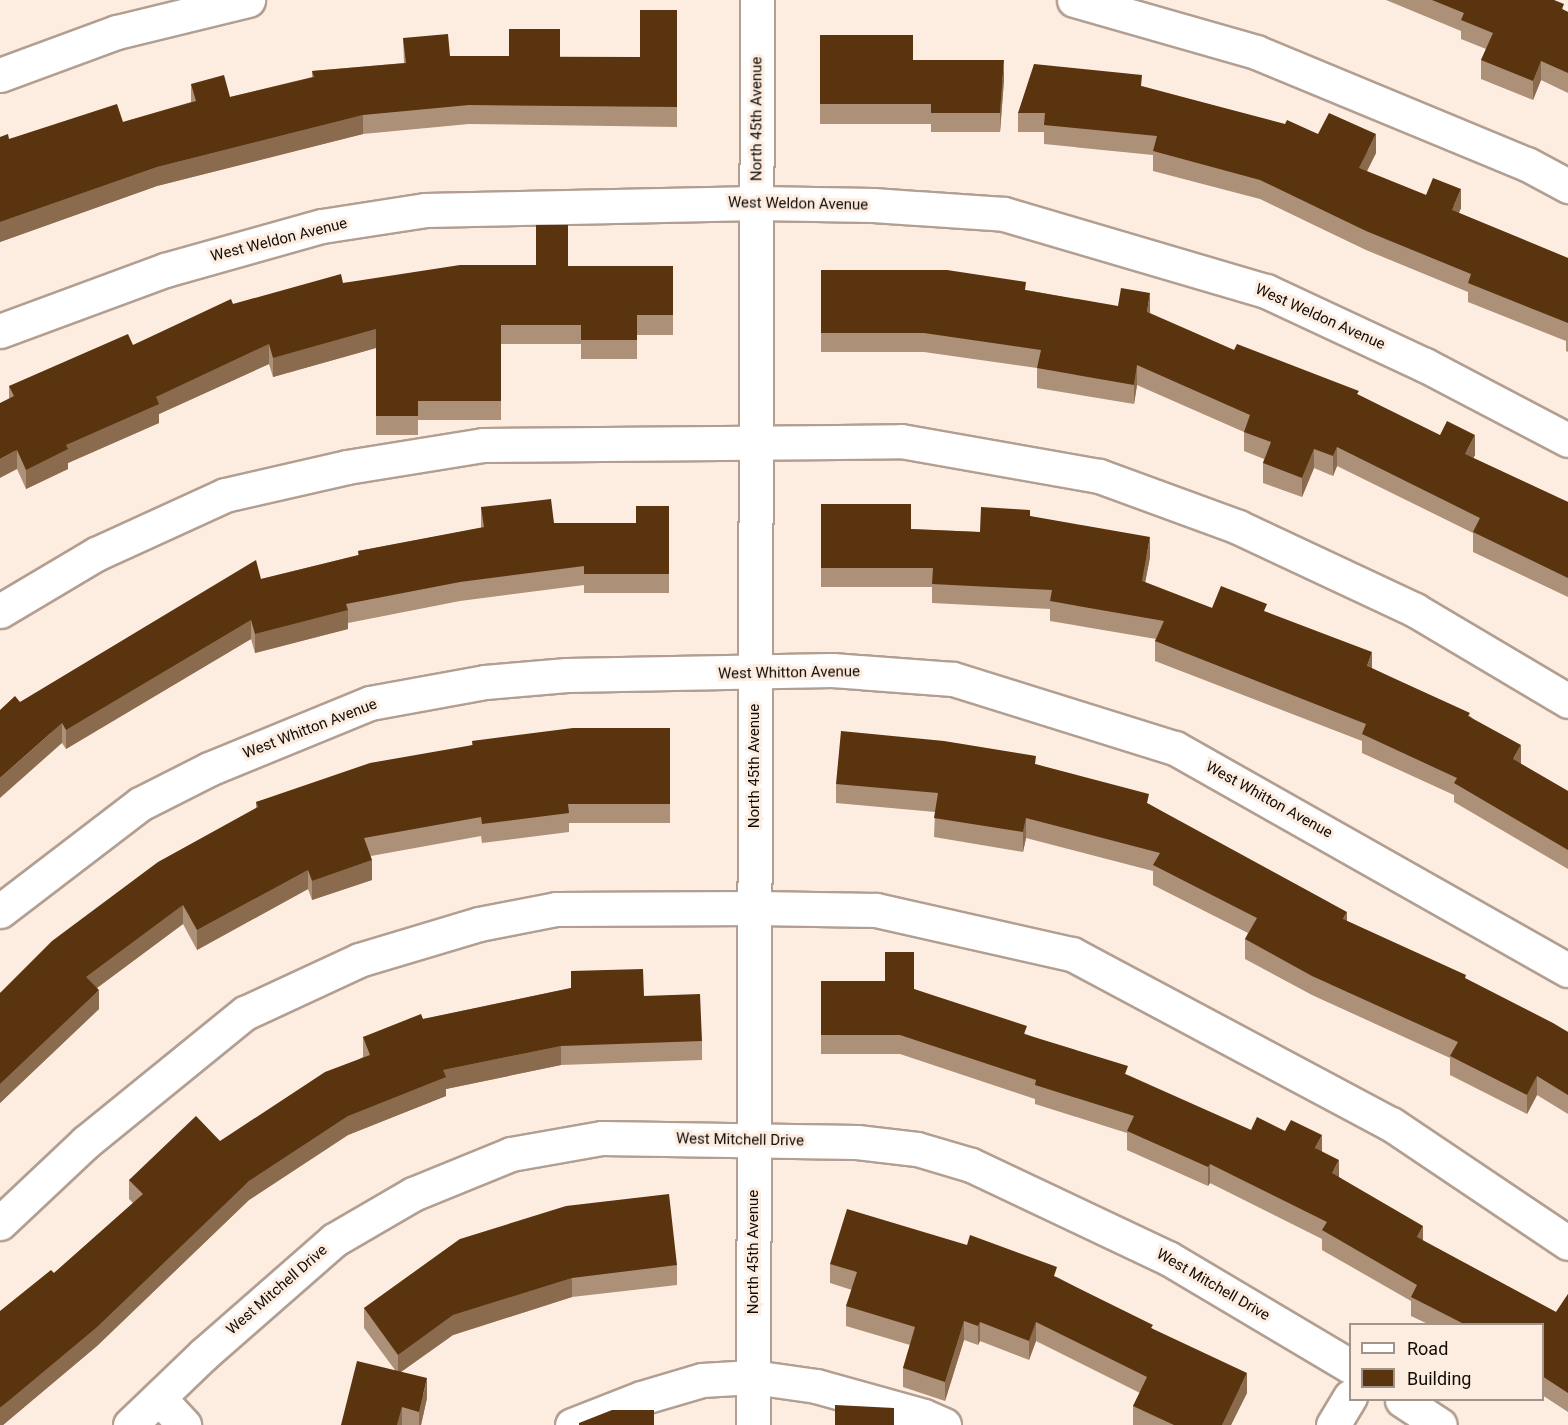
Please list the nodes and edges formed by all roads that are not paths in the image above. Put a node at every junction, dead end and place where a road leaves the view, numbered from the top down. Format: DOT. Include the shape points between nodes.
graph roads {
  1 [pos="248,0"];
  2 [pos="757,0"];
  3 [pos="1074,0"];
  4 [pos="0,75"];
  5 [pos="1568,186"];
  6 [pos="757,203"];
  7 [pos="0,331"];
  8 [pos="1568,440"];
  9 [pos="756,441"];
  10 [pos="0,612"];
  11 [pos="754,674"];
  12 [pos="1568,701"];
  13 [pos="756,908"];
  14 [pos="0,911"];
  15 [pos="1568,970"];
  16 [pos="754,1139"];
  17 [pos="0,1223"];
  18 [pos="1568,1243"];
  19 [pos="1349,1365"];
  20 [pos="753,1377"];
  21 [pos="159,1398"];
  22 [pos="1349,1399"];
  23 [pos="1404,1401"];
  24 [pos="130,1425"];
  25 [pos="184,1425"];
  26 [pos="572,1425"];
  27 [pos="753,1425"];
  28 [pos="944,1425"];
  29 [pos="1333,1425"];
  30 [pos="1440,1425"];
  1 -- 4 [label="street" via="117,32"];
  2 -- 6 [label="street, North 45th Avenue"];
  3 -- 5 [label="street" via="1256,52 1527,164"];
  6 -- 7 [label="street, West Weldon Avenue" via="447,209 322,226 165,270"];
  6 -- 8 [label="street, West Weldon Avenue" via="873,205 1004,214 1130,249 1266,291 1425,365"];
  6 -- 9 [label="street, North 45th Avenue"];
  9 -- 10 [label="street" via="483,445 347,467 225,495 96,554"];
  9 -- 11 [label="street, North 45th Avenue"];
  9 -- 12 [label="street" via="901,441 1099,476 1238,527 1415,610"];
  11 -- 13 [label="street, North 45th Avenue"];
  11 -- 14 [label="street, West Whitton Avenue" via="567,675 485,682 370,703 209,769 140,804"];
  11 -- 15 [label="street, West Whitton Avenue" via="832,670 953,679 1175,747"];
  13 -- 16 [label="street, North 45th Avenue"];
  13 -- 17 [label="street" via="556,909 479,924 359,960 246,1013 86,1142"];
  13 -- 18 [label="street" via="876,910 1072,954 1391,1124"];
  16 -- 19 [label="street, West Mitchell Drive" via="856,1142 917,1149 971,1166 1168,1258"];
  16 -- 20 [label="street, North 45th Avenue"];
  16 -- 21 [label="street, West Mitchell Drive" via="602,1138 511,1154 413,1194 334,1240"];
  20 -- 26 [label="street" via="702,1380"];
  20 -- 27 [label="street, North 45th Avenue"];
  20 -- 28 [label="street" via="816,1386"];
  21 -- 24 [label="street, West Mitchell Drive"];
  21 -- 25 [label="street"];
  22 -- 29 [label="street"];
  23 -- 30 [label="street"];
}
